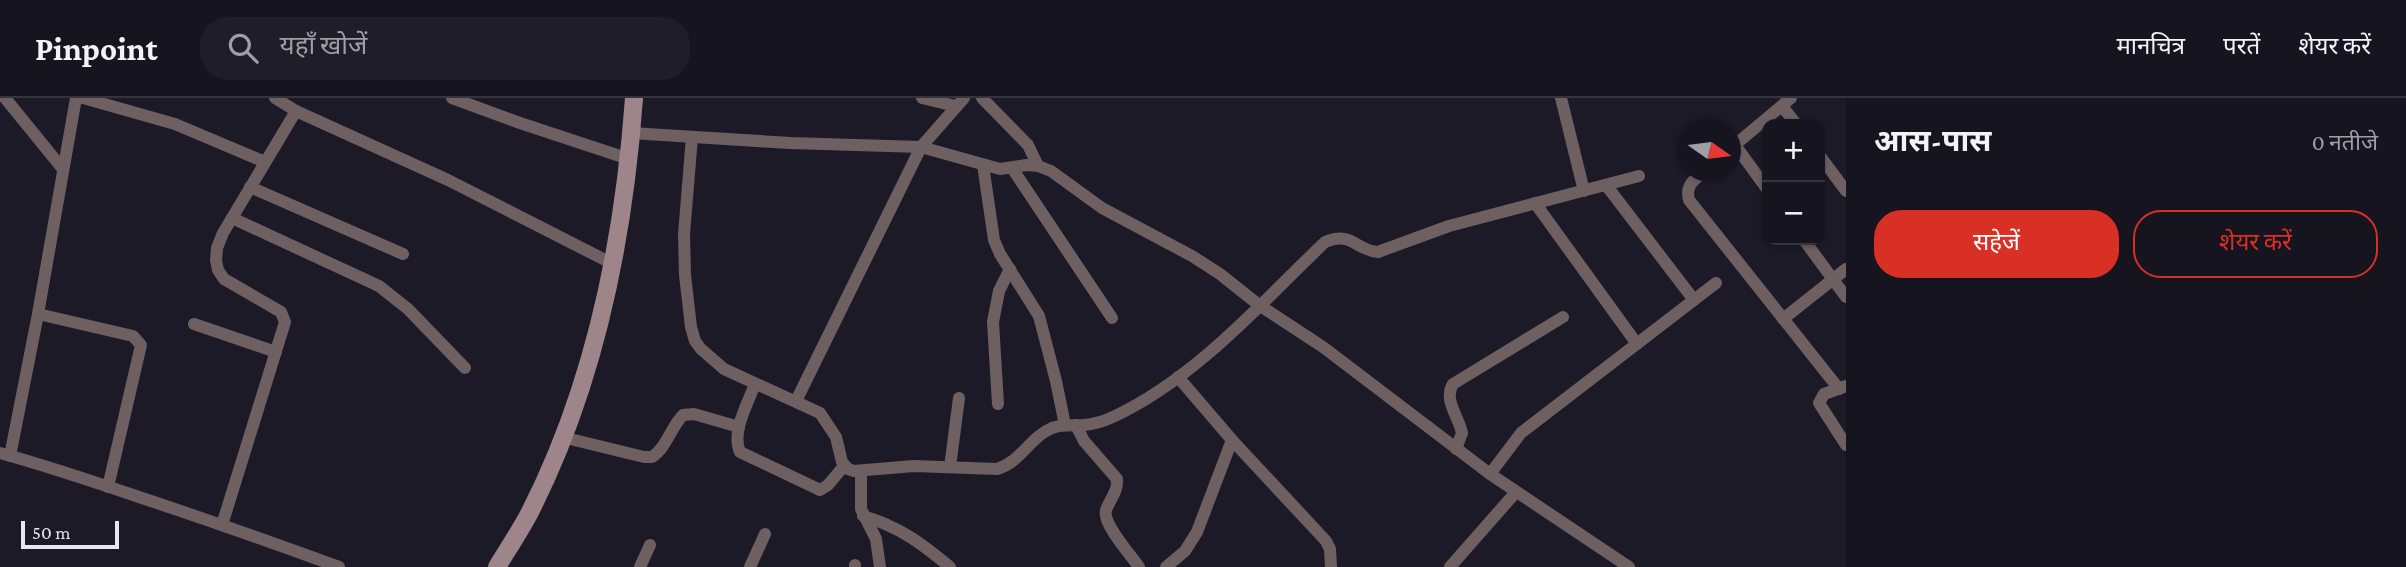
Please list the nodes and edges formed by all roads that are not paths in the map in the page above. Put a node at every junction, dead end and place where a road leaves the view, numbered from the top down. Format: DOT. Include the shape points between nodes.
graph roads {
  1 [pos="5,98"];
  2 [pos="76,98"];
  3 [pos="83,98"];
  4 [pos="276,98"];
  5 [pos="452,98"];
  6 [pos="634,98"];
  7 [pos="922,98"];
  8 [pos="982,98"];
  9 [pos="1561,98"];
  10 [pos="960,102"];
  11 [pos="1787,102"];
  12 [pos="296,111"];
  13 [pos="1794,119"];
  14 [pos="631,133"];
  15 [pos="692,137"];
  16 [pos="1741,140"];
  17 [pos="921,147"];
  18 [pos="1741,157"];
  19 [pos="629,159"];
  20 [pos="265,162"];
  21 [pos="1825,163"];
  22 [pos="984,165"];
  23 [pos="1038,166"];
  24 [pos="62,168"];
  25 [pos="1012,168"];
  26 [pos="1639,176"];
  27 [pos="1691,182"];
  28 [pos="1762,183"];
  29 [pos="1606,185"];
  30 [pos="250,187"];
  31 [pos="1584,191"];
  32 [pos="1846,191"];
  33 [pos="1535,203"];
  34 [pos="232,218"];
  35 [pos="1808,245"];
  36 [pos="402,254"];
  37 [pos="613,264"];
  38 [pos="1010,269"];
  39 [pos="1846,269"];
  40 [pos="1833,279"];
  41 [pos="1716,283"];
  42 [pos="1846,297"];
  43 [pos="1694,300"];
  44 [pos="1259,305"];
  45 [pos="38,314"];
  46 [pos="1563,317"];
  47 [pos="1112,318"];
  48 [pos="1783,318"];
  49 [pos="194,324"];
  50 [pos="1637,344"];
  51 [pos="276,352"];
  52 [pos="465,368"];
  53 [pos="1178,377"];
  54 [pos="755,384"];
  55 [pos="1842,387"];
  56 [pos="959,398"];
  57 [pos="796,401"];
  58 [pos="998,404"];
  59 [pos="1070,425"];
  60 [pos="739,427"];
  61 [pos="562,437"];
  62 [pos="1231,440"];
  63 [pos="1846,445"];
  64 [pos="1456,449"];
  65 [pos="5,455"];
  66 [pos="844,466"];
  67 [pos="950,467"];
  68 [pos="861,471"];
  69 [pos="1490,474"];
  70 [pos="108,487"];
  71 [pos="1516,492"];
  72 [pos="863,516"];
  73 [pos="222,525"];
  74 [pos="765,534"];
  75 [pos="650,545"];
  76 [pos="1452,566"];
  77 [pos="339,567"];
  78 [pos="497,567"];
  79 [pos="640,567"];
  80 [pos="750,567"];
  81 [pos="880,567"];
  82 [pos="950,567"];
  83 [pos="1139,567"];
  84 [pos="1166,567"];
  85 [pos="1331,567"];
  86 [pos="1629,567"];
  1 -- 24 [label="street"];
  2 -- 24 [label="street"];
  3 -- 20 [label="street" via="175,124"];
  4 -- 12 [label="street"];
  5 -- 19 [label="street"];
  6 -- 14 [label="street"];
  7 -- 10 [label="street"];
  8 -- 23 [label="street" via="1028,145"];
  9 -- 31 [label="street"];
  10 -- 17 [label="street"];
  11 -- 13 [label="street"];
  11 -- 16 [label="street"];
  12 -- 20 [label="street"];
  12 -- 37 [label="street" via="449,180"];
  14 -- 15 [label="street"];
  14 -- 19 [label="street"];
  15 -- 17 [label="street"];
  15 -- 54 [label="street" via="684,234 691,327 695,341 711,358"];
  17 -- 22 [label="street"];
  17 -- 57 [label="street"];
  18 -- 28 [label="street"];
  19 -- 37 [label="street"];
  20 -- 30 [label="street"];
  21 -- 32 [label="street"];
  22 -- 25 [label="street"];
  22 -- 38 [label="street" via="994,240"];
  23 -- 25 [label="street"];
  23 -- 44 [label="street" via="1102,208 1192,256"];
  24 -- 45 [label="street"];
  25 -- 47 [label="street"];
  26 -- 29 [label="street"];
  27 -- 48 [label="street" via="1689,200"];
  29 -- 31 [label="street"];
  29 -- 43 [label="street"];
  30 -- 34 [label="street"];
  30 -- 36 [label="street"];
  31 -- 33 [label="street"];
  33 -- 44 [label="street" via="1449,226 1378,252 1345,237 1335,238 1325,242"];
  33 -- 50 [label="street"];
  34 -- 51 [label="street" via="217,248 218,270 234,286 281,312 285,322"];
  34 -- 52 [label="street" via="379,286"];
  35 -- 40 [label="street"];
  37 -- 61 [label="street"];
  38 -- 58 [label="street" via="999,291 993,322"];
  38 -- 59 [label="street" via="1039,316"];
  39 -- 40 [label="street"];
  40 -- 42 [label="street"];
  40 -- 48 [label="street"];
  41 -- 43 [label="street"];
  43 -- 50 [label="street"];
  44 -- 53 [label="street"];
  44 -- 64 [label="street" via="1323,347"];
  45 -- 65 [label="street"];
  45 -- 70 [label="street" via="133,336 141,345"];
  46 -- 64 [label="street" via="1453,384 1449,399 1462,433"];
  48 -- 55 [label="street"];
  49 -- 51 [label="street"];
  50 -- 69 [label="street" via="1521,433"];
  51 -- 73 [label="street"];
  53 -- 59 [label="street" via="1116,416"];
  53 -- 62 [label="street"];
  54 -- 57 [label="street"];
  54 -- 60 [label="street"];
  55 -- 63 [label="street" via="1824,394 1819,403"];
  56 -- 67 [label="street"];
  57 -- 66 [label="street" via="828,422"];
  59 -- 67 [label="street" via="1042,434 1007,467"];
  59 -- 83 [label="street" via="1117,479 1107,522"];
  60 -- 61 [label="street" via="683,415 652,457"];
  60 -- 66 [label="street" via="740,452 815,489 824,489"];
  61 -- 78 [label="street" via="529,513"];
  62 -- 84 [label="street" via="1197,532 1185,551"];
  62 -- 85 [label="street" via="1325,541"];
  64 -- 69 [label="street"];
  65 -- 70 [label="street"];
  66 -- 68 [label="street"];
  67 -- 68 [label="street"];
  68 -- 72 [label="street"];
  69 -- 71 [label="street"];
  70 -- 73 [label="street"];
  71 -- 76 [label="street"];
  71 -- 86 [label="street"];
  72 -- 81 [label="street" via="876,539"];
  72 -- 82 [label="street" via="914,538"];
  73 -- 77 [label="street"];
  74 -- 80 [label="street"];
  75 -- 79 [label="street"];
}
